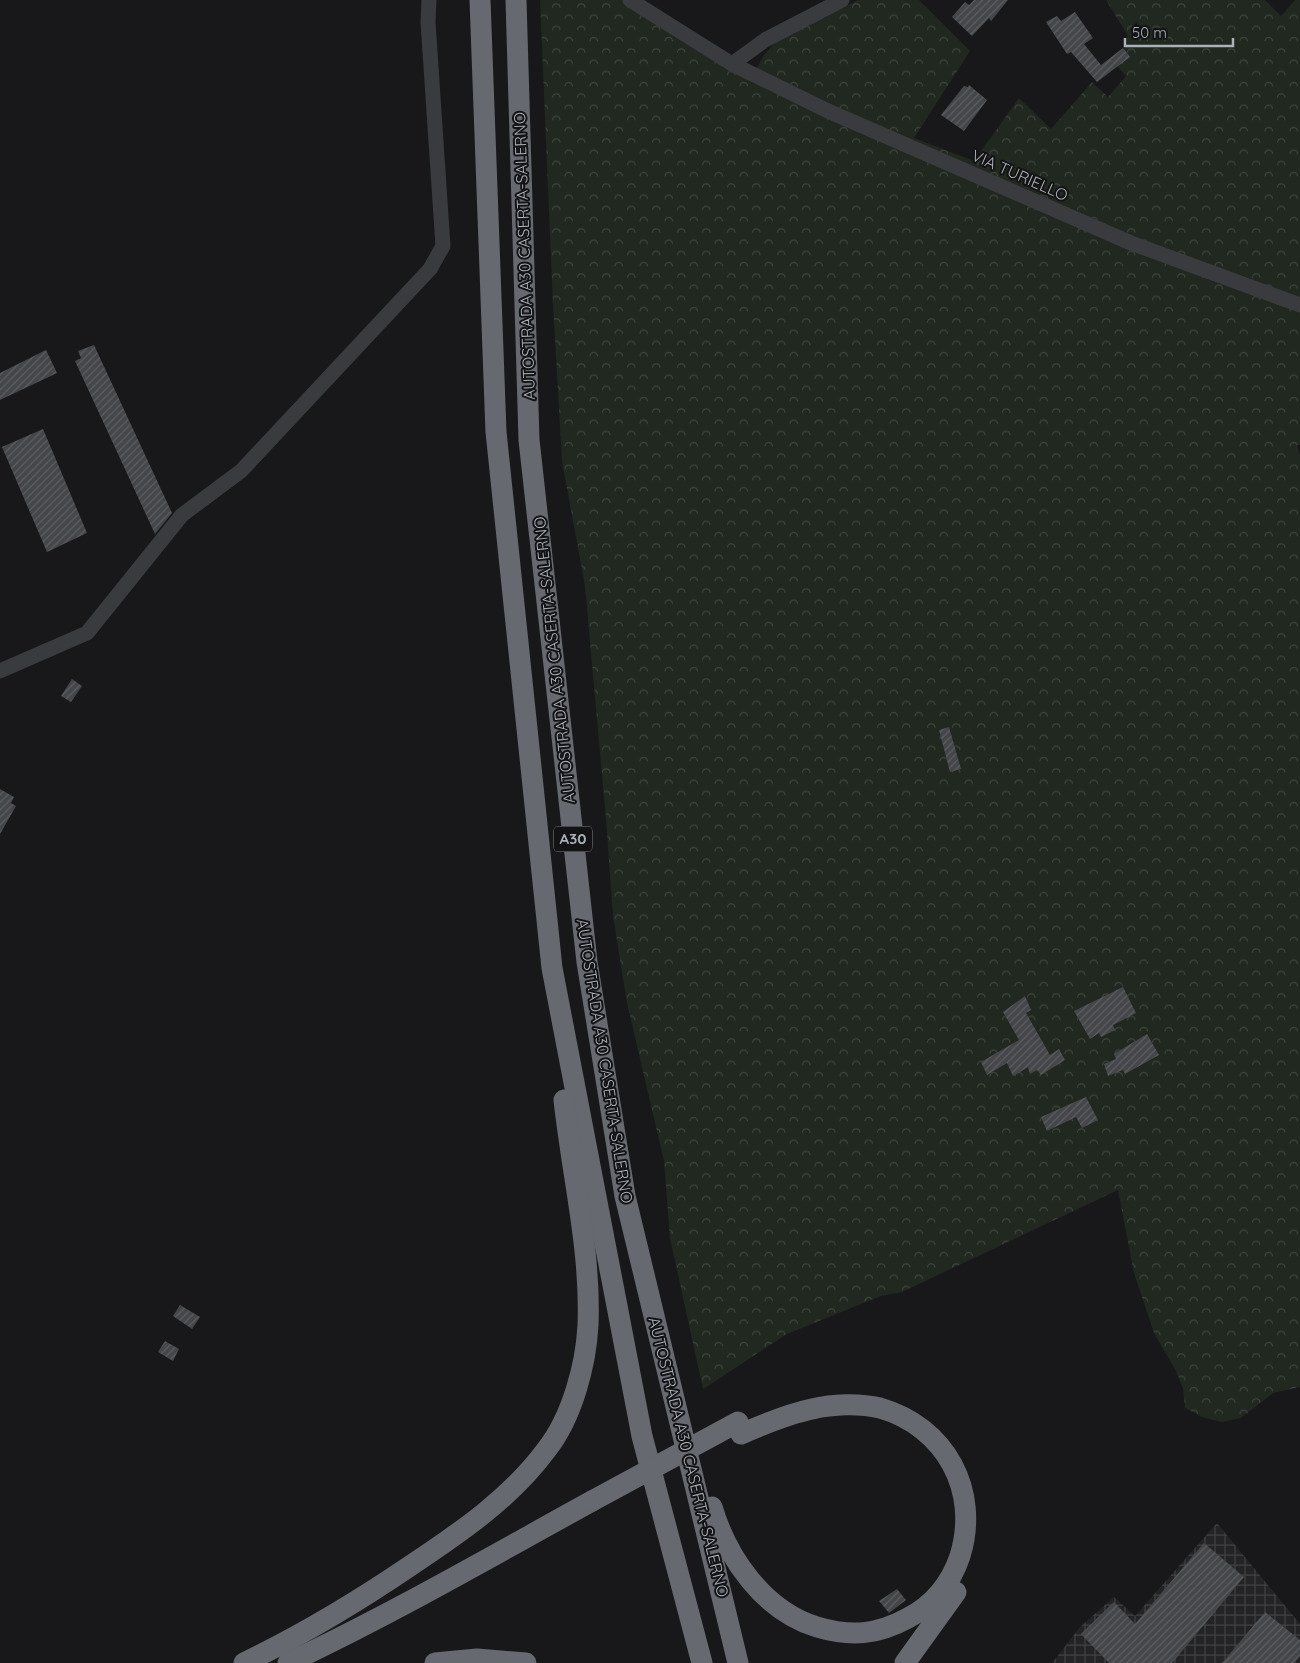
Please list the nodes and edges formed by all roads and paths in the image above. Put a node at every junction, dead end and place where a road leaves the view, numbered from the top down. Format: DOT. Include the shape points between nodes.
graph roads {
  1 [pos="429,0"];
  2 [pos="480,0"];
  3 [pos="516,0"];
  4 [pos="630,0"];
  5 [pos="842,0"];
  6 [pos="732,64"];
  7 [pos="1300,305"];
  8 [pos="0,671"];
  9 [pos="565,1036"];
  10 [pos="626,1196"];
  11 [pos="740,1428"];
  12 [pos="594,1508"];
  13 [pos="244,1663"];
  14 [pos="288,1663"];
  15 [pos="317,1663"];
  16 [pos="435,1663"];
  17 [pos="526,1663"];
  18 [pos="702,1663"];
  19 [pos="738,1663"];
  20 [pos="905,1663"];
  1 -- 8 [label="street" via="443,246 430,269 241,471 182,515 87,633"];
  2 -- 9 [label="highway, AUTOSTRADA A30 CASERTA-SALERNO / A30" via="496,432 552,968"];
  3 -- 10 [label="highway, AUTOSTRADA A30 CASERTA-SALERNO / A30" via="529,440 587,962"];
  4 -- 6 [label="street, VIA TURIELLO"];
  5 -- 6 [label="street" via="765,40"];
  6 -- 7 [label="street, VIA TURIELLO" via="828,111 1131,243"];
  9 -- 13 [label="highway" via="564,1101 584,1241 588,1326 581,1374 563,1421 548,1448 523,1478 461,1532 285,1644"];
  9 -- 18 [label="highway, AUTOSTRADA A30 CASERTA-SALERNO / A30" via="642,1436"];
  10 -- 11 [label="highway" via="654,1277 714,1514 727,1546 742,1570 783,1611 810,1625 838,1633 867,1633 894,1626 934,1600 947,1584 964,1544 966,1501 960,1480 942,1449 928,1434 898,1415 878,1408 836,1406 814,1408"];
  10 -- 19 [label="highway, AUTOSTRADA A30 CASERTA-SALERNO / A30"];
  11 -- 12 [label="highway"];
  11 -- 20 [label="highway" via="785,1402 837,1392 859,1392 904,1402 939,1425 955,1442 975,1484 980,1526 976,1548 970,1568 957,1590"];
  12 -- 14 [label="highway"];
  12 -- 15 [label="highway" via="396,1623"];
  16 -- 17 [label="highway" via="477,1659"];
}
